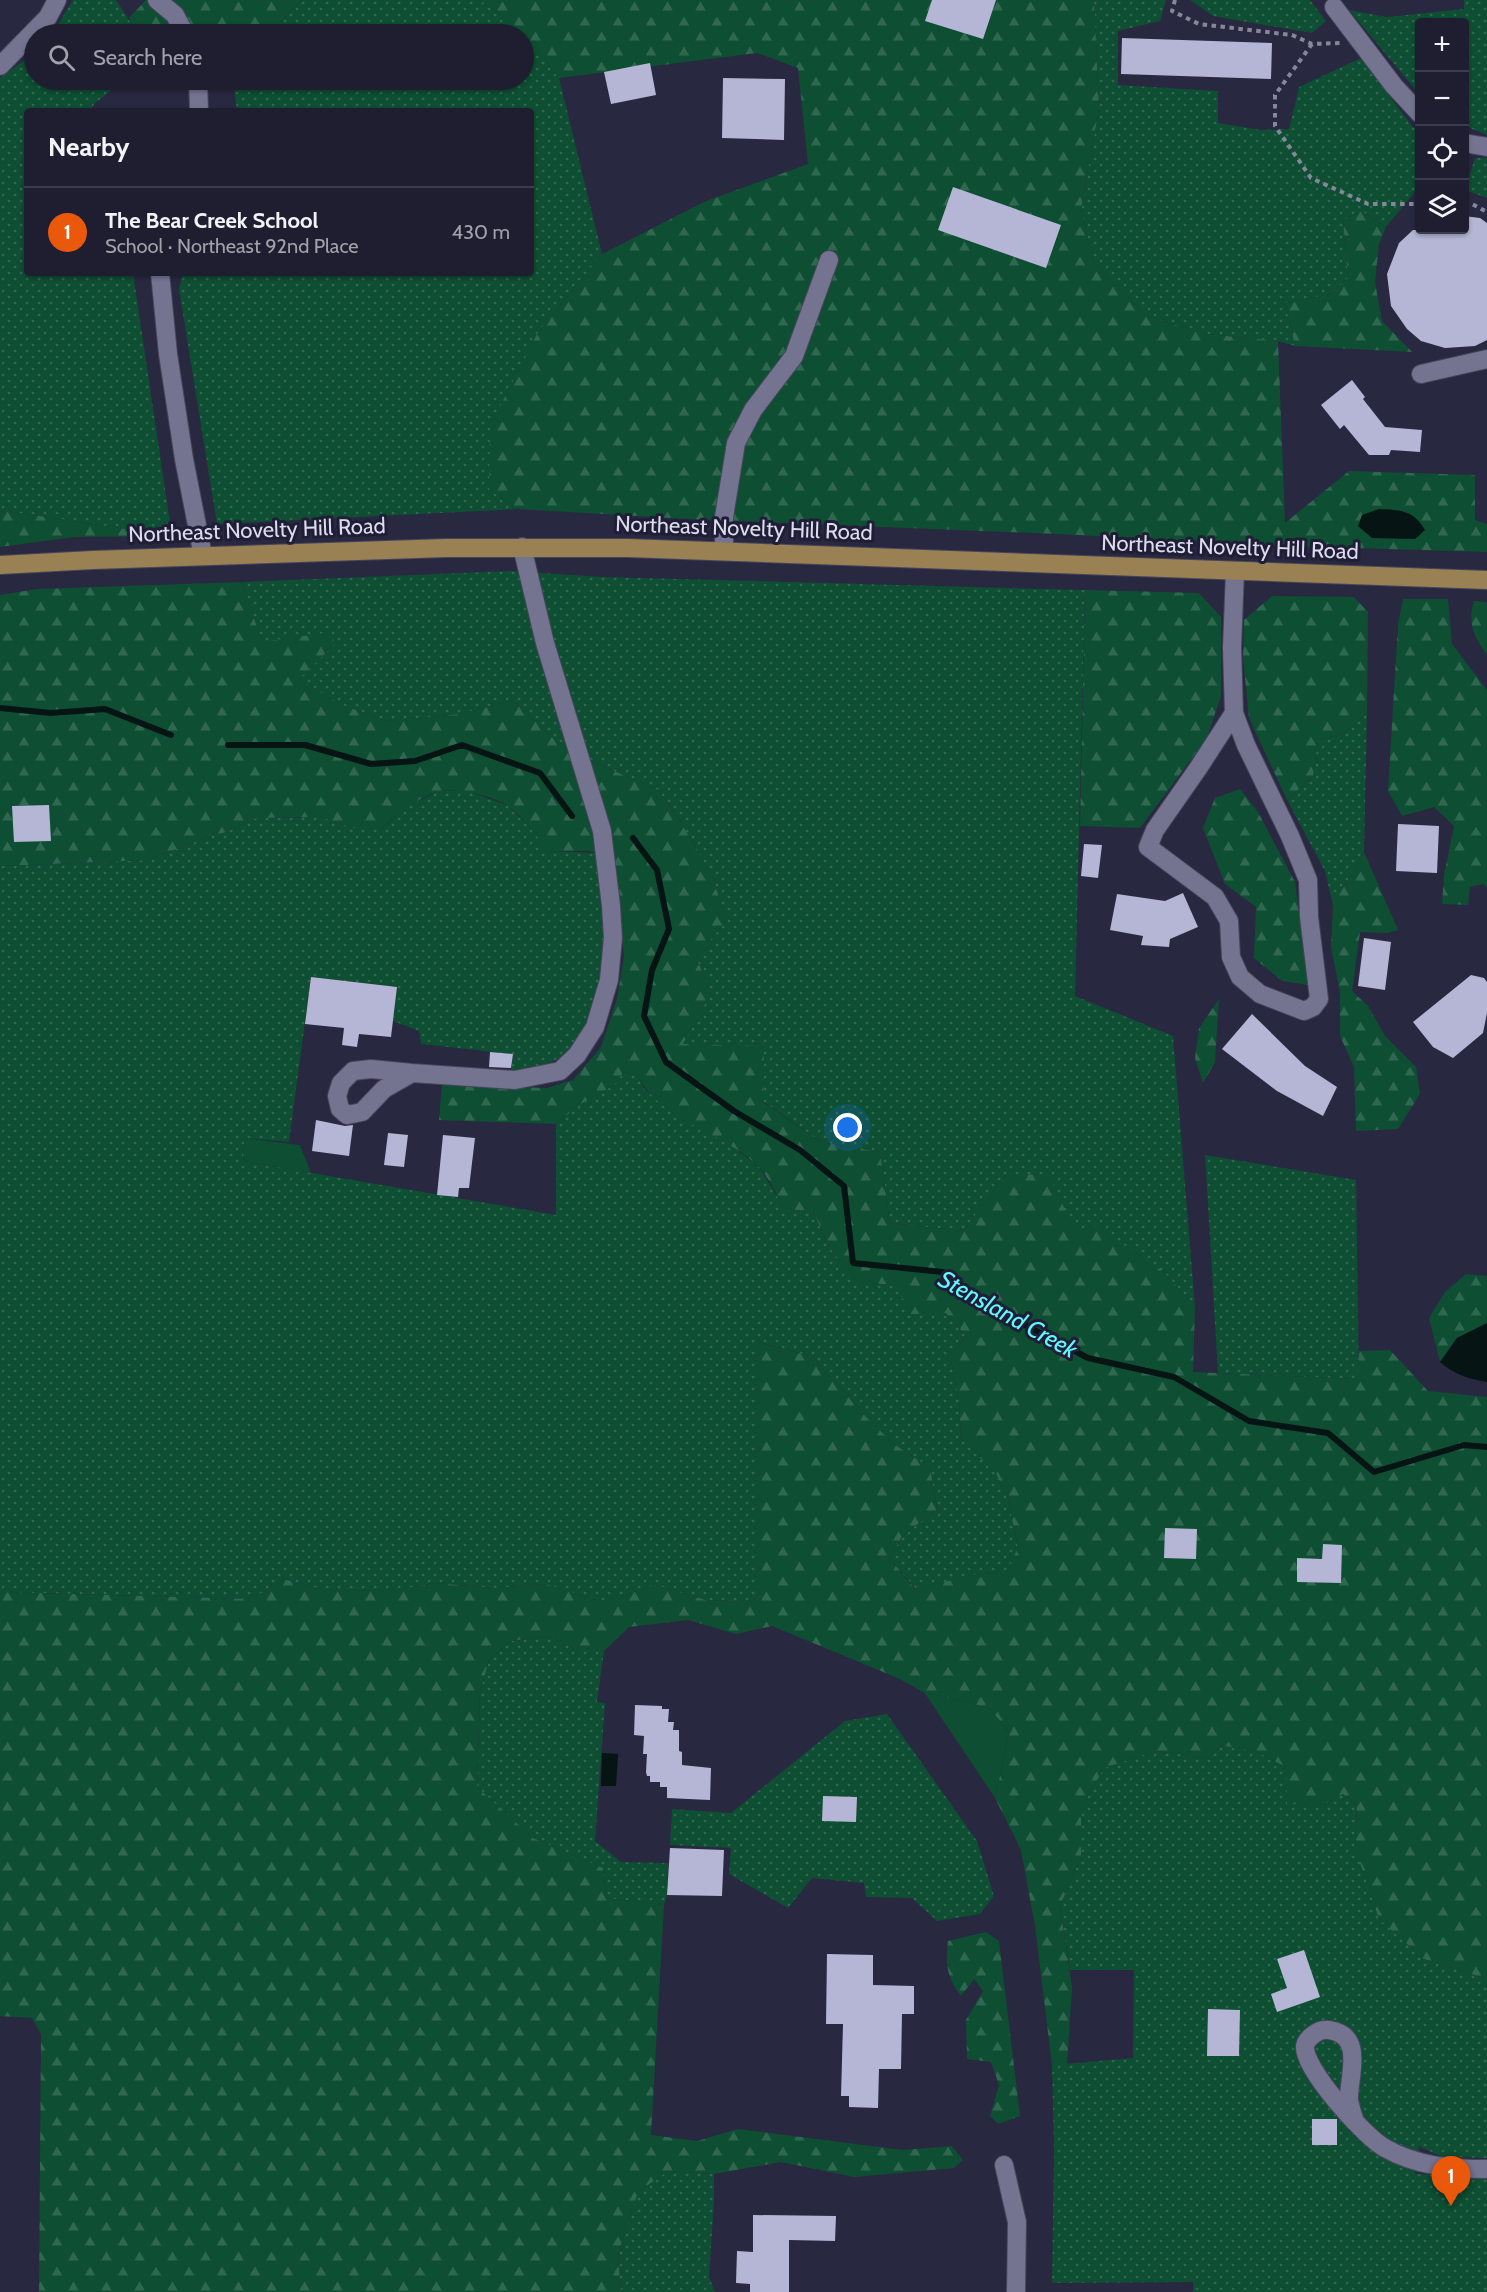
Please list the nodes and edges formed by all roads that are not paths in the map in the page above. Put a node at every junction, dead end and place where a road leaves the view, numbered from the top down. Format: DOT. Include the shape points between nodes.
graph roads {
  1 [pos="57,0"];
  2 [pos="157,0"];
  3 [pos="1334,7"];
  4 [pos="41,24"];
  5 [pos="180,24"];
  6 [pos="24,42"];
  7 [pos="0,66"];
  8 [pos="198,90"];
  9 [pos="199,108"];
  10 [pos="1415,110"];
  11 [pos="1469,143"];
  12 [pos="1487,147"];
  13 [pos="829,260"];
  14 [pos="158,276"];
  15 [pos="1487,359"];
  16 [pos="1421,374"];
  17 [pos="522,547"];
  18 [pos="724,550"];
  19 [pos="203,556"];
  20 [pos="0,565"];
  21 [pos="1235,571"];
  22 [pos="1487,580"];
  23 [pos="1234,713"];
  24 [pos="412,1073"];
  25 [pos="1355,2122"];
  26 [pos="1004,2165"];
  27 [pos="1487,2169"];
  28 [pos="1016,2292"];
  1 -- 4 [label="street"];
  2 -- 5 [label="street"];
  3 -- 10 [label="street"];
  6 -- 7 [label="street"];
  8 -- 9 [label="street"];
  11 -- 12 [label="street"];
  13 -- 18 [label="street" via="794,356 753,410 736,443 724,517"];
  14 -- 19 [label="street" via="184,459"];
  15 -- 16 [label="street"];
  17 -- 18 [label="main road, Northeast Novelty Hill Road"];
  17 -- 19 [label="main road, Northeast Novelty Hill Road"];
  17 -- 24 [label="street" via="545,643 602,831 613,938 609,980 595,1027 577,1055 560,1071 515,1080"];
  18 -- 21 [label="main road, Northeast Novelty Hill Road"];
  19 -- 20 [label="main road, Northeast Novelty Hill Road"];
  21 -- 22 [label="main road, Northeast Novelty Hill Road"];
  21 -- 23 [label="street"];
  23 -- 23 [label="street" via="1155,830 1148,847 1215,897 1228,921 1231,957 1240,977 1260,994 1304,1011 1319,999 1308,880"];
  25 -- 25 [label="street" via="1349,2100 1354,2058 1349,2043 1336,2032 1318,2031 1307,2040 1308,2059"];
  25 -- 27 [label="street" via="1384,2148 1406,2158"];
  26 -- 28 [label="street" via="1017,2222"];
}
